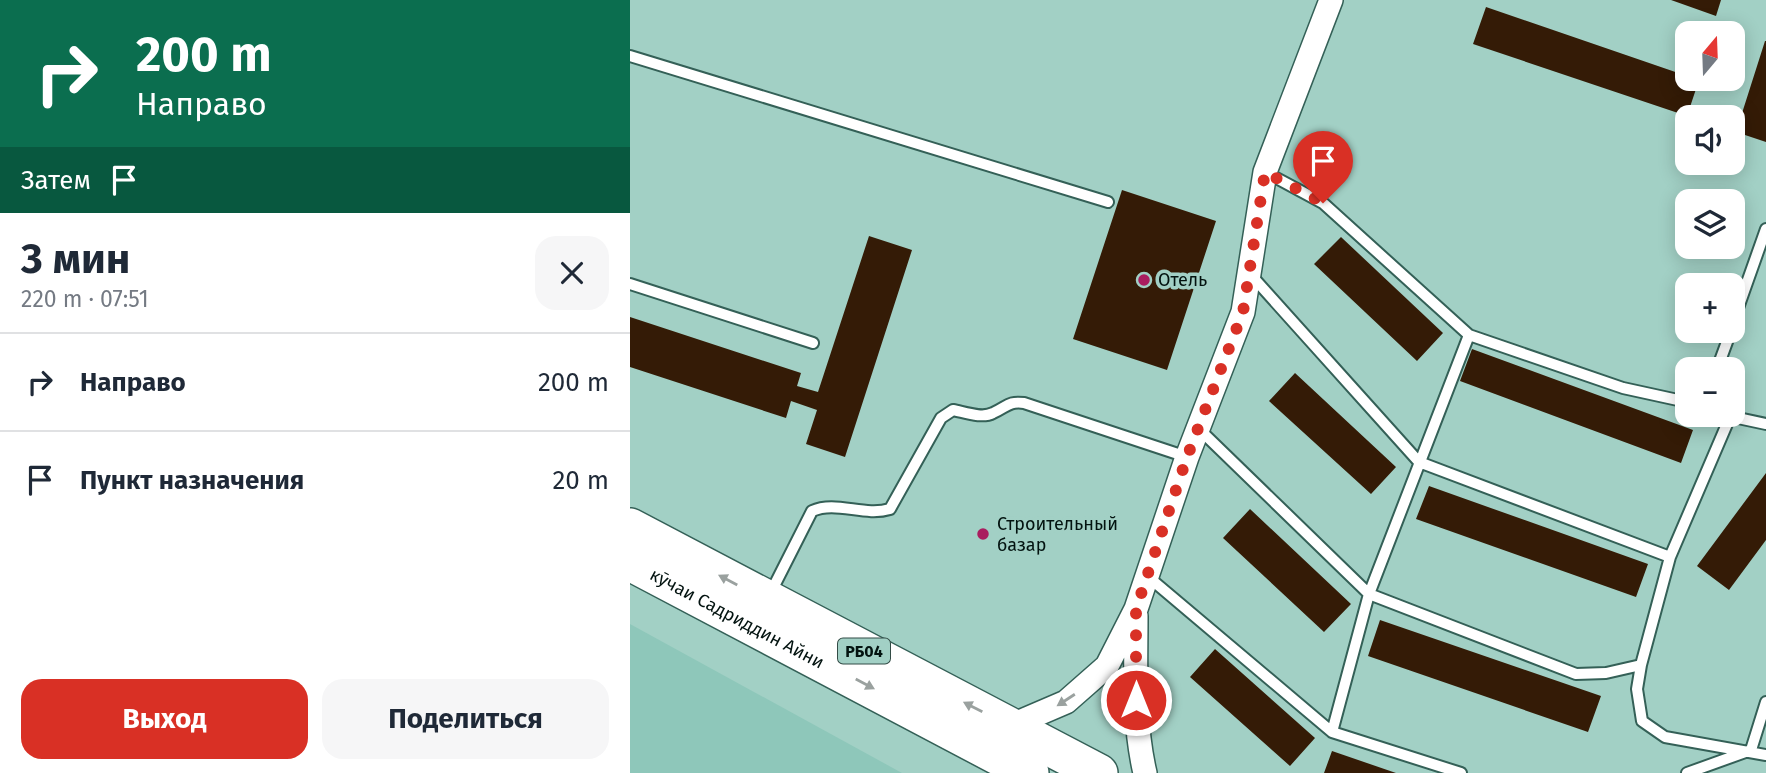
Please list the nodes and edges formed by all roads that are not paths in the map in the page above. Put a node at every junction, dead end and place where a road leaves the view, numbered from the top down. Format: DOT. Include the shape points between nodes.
graph roads {
  1 [pos="1331,0"];
  2 [pos="630,56"];
  3 [pos="1265,172"];
  4 [pos="1108,202"];
  5 [pos="1766,229"];
  6 [pos="1250,273"];
  7 [pos="630,284"];
  8 [pos="1745,288"];
  9 [pos="1469,335"];
  10 [pos="813,343"];
  11 [pos="1675,399"];
  12 [pos="1745,420"];
  13 [pos="1766,424"];
  14 [pos="1723,427"];
  15 [pos="1199,429"];
  16 [pos="1187,457"];
  17 [pos="1419,462"];
  18 [pos="630,527"];
  19 [pos="1670,557"];
  20 [pos="630,562"];
  21 [pos="1146,575"];
  22 [pos="1369,594"];
  23 [pos="767,600"];
  24 [pos="1136,609"];
  25 [pos="1640,665"];
  26 [pos="1766,702"];
  27 [pos="1010,726"];
  28 [pos="1332,732"];
  29 [pos="1751,750"];
  30 [pos="1766,755"];
  31 [pos="1030,773"];
  32 [pos="1099,773"];
  33 [pos="1145,773"];
  34 [pos="1461,773"];
  35 [pos="1687,773"];
  1 -- 3 [label="street"];
  2 -- 4 [label="lane"];
  3 -- 6 [label="street"];
  3 -- 9 [label="lane" via="1323,203"];
  5 -- 8 [label="lane"];
  6 -- 15 [label="street" via="1243,312"];
  6 -- 17 [label="lane"];
  7 -- 10 [label="lane"];
  9 -- 11 [label="lane" via="1623,388"];
  9 -- 17 [label="lane"];
  12 -- 13 [label="lane"];
  14 -- 19 [label="lane"];
  15 -- 16 [label="street"];
  15 -- 22 [label="lane"];
  16 -- 21 [label="street"];
  16 -- 23 [label="lane" via="1024,403 1006,403 983,415 953,410 941,418 890,509 876,513 822,506 812,511"];
  17 -- 19 [label="lane"];
  17 -- 22 [label="lane"];
  23 -- 18 [label="highway, кӯчаи Садриддин Айни / РБ04, one-way"];
  19 -- 25 [label="lane"];
  20 -- 31 [label="highway, кӯчаи Садриддин Айни / РБ04, one-way"];
  21 -- 24 [label="street"];
  21 -- 28 [label="lane"];
  22 -- 25 [label="lane" via="1576,674"];
  22 -- 28 [label="lane"];
  27 -- 23 [label="highway, кӯчаи Садриддин Айни / РБ04, one-way"];
  24 -- 27 [label="street, one-way" via="1107,666 1066,702"];
  24 -- 33 [label="street" via="1136,700"];
  25 -- 29 [label="lane" via="1637,689 1642,721 1665,737"];
  26 -- 29 [label="lane"];
  27 -- 32 [label="highway, кӯчаи Садриддин Айни / РБ04"];
  28 -- 34 [label="lane"];
  29 -- 30 [label="lane"];
  29 -- 35 [label="lane"];
}
